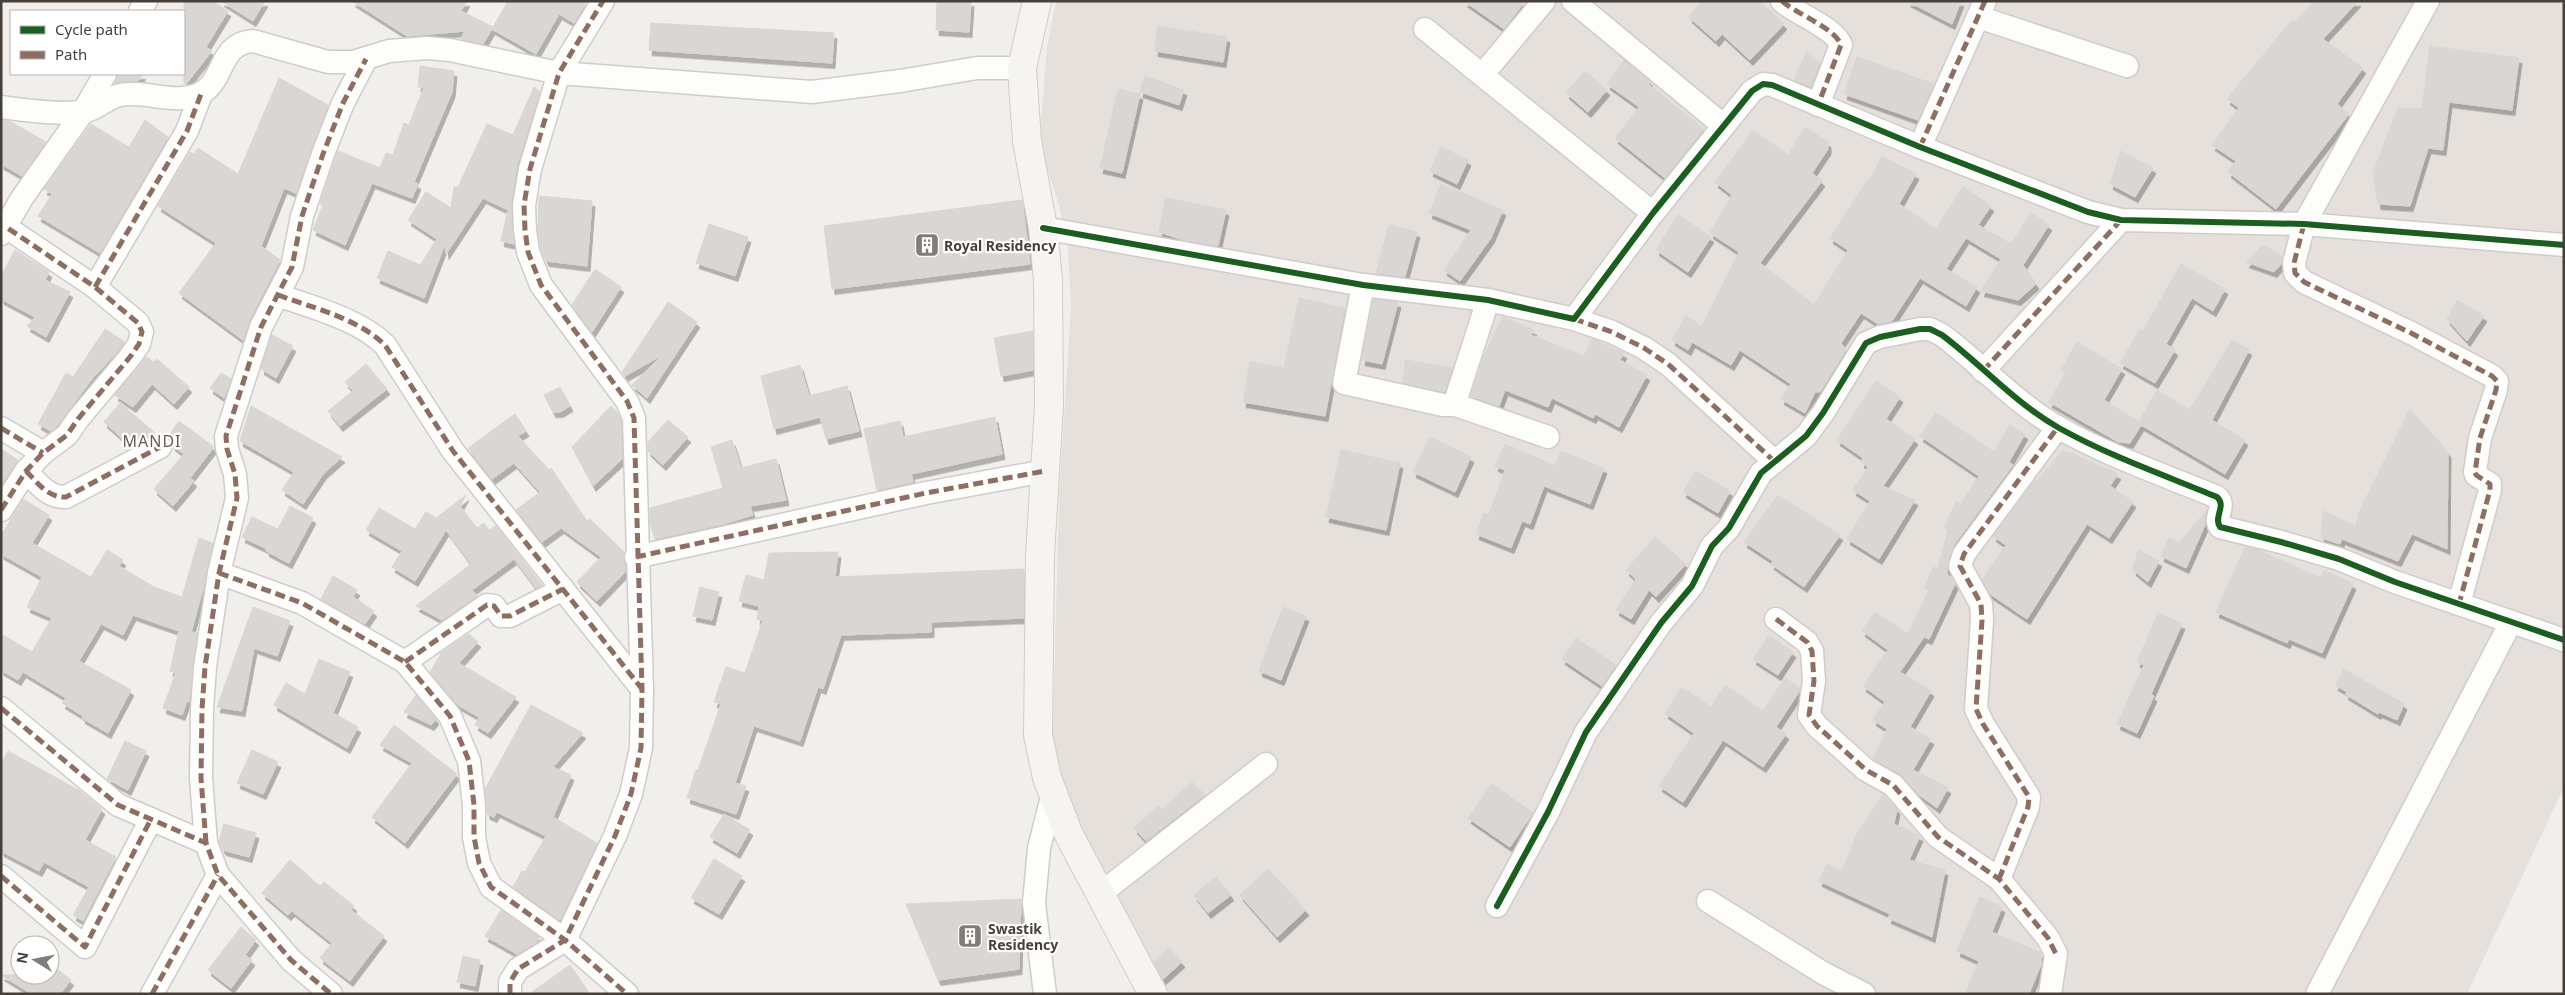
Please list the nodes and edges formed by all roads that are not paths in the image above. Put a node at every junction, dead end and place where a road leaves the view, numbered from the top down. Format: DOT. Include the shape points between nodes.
graph roads {
  1 [pos="603,1"];
  2 [pos="1037,1"];
  3 [pos="1544,1"];
  4 [pos="1573,1"];
  5 [pos="1782,1"];
  6 [pos="2428,1"];
  7 [pos="1981,9"];
  8 [pos="1425,29"];
  9 [pos="366,59"];
  10 [pos="2127,66"];
  11 [pos="1022,68"];
  12 [pos="560,73"];
  13 [pos="1483,74"];
  14 [pos="104,75"];
  15 [pos="201,94"];
  16 [pos="1818,105"];
  17 [pos="1,107"];
  18 [pos="83,112"];
  19 [pos="1724,126"];
  20 [pos="1920,147"];
  21 [pos="1653,213"];
  22 [pos="2121,220"];
  23 [pos="2304,224"];
  24 [pos="1043,228"];
  25 [pos="4,230"];
  26 [pos="2564,245"];
  27 [pos="1362,285"];
  28 [pos="95,287"];
  29 [pos="278,295"];
  30 [pos="1488,300"];
  31 [pos="1574,319"];
  32 [pos="1984,371"];
  33 [pos="1457,396"];
  34 [pos="2058,427"];
  35 [pos="1,428"];
  36 [pos="1548,437"];
  37 [pos="160,447"];
  38 [pos="43,453"];
  39 [pos="1774,461"];
  40 [pos="26,471"];
  41 [pos="1045,471"];
  42 [pos="1,510"];
  43 [pos="636,557"];
  44 [pos="219,573"];
  45 [pos="563,589"];
  46 [pos="2459,604"];
  47 [pos="1776,619"];
  48 [pos="2511,622"];
  49 [pos="2564,640"];
  50 [pos="406,662"];
  51 [pos="642,689"];
  52 [pos="1,708"];
  53 [pos="1266,764"];
  54 [pos="1053,793"];
  55 [pos="151,819"];
  56 [pos="206,844"];
  57 [pos="218,875"];
  58 [pos="1,876"];
  59 [pos="1999,879"];
  60 [pos="1100,894"];
  61 [pos="1708,900"];
  62 [pos="1497,906"];
  63 [pos="566,940"];
  64 [pos="152,994"];
  65 [pos="332,994"];
  66 [pos="510,994"];
  67 [pos="627,994"];
  68 [pos="1045,994"];
  69 [pos="1153,994"];
  70 [pos="1864,994"];
  71 [pos="2050,994"];
  72 [pos="2317,994"];
  1 -- 12 [label="street"];
  2 -- 11 [label="street"];
  3 -- 13 [label="street"];
  4 -- 19 [label="street"];
  5 -- 16 [label="street" via="1813,23 1831,30 1841,45"];
  6 -- 23 [label="street"];
  7 -- 10 [label="street"];
  7 -- 20 [label="street"];
  8 -- 13 [label="street"];
  9 -- 12 [label="street" via="389,51 427,48"];
  9 -- 15 [label="street" via="328,62 253,41 240,42"];
  9 -- 29 [label="street" via="322,154 302,216 292,267"];
  11 -- 12 [label="street" via="977,68 812,92"];
  11 -- 24 [label="street" via="1027,141"];
  12 -- 43 [label="street" via="530,169 524,205 528,252 542,285 627,400 634,418"];
  13 -- 21 [label="street"];
  14 -- 18 [label="street"];
  15 -- 18 [label="street" via="188,97 119,95"];
  15 -- 28 [label="street" via="178,147"];
  16 -- 19 [label="street" via="1763,84 1752,91"];
  16 -- 20 [label="street"];
  17 -- 18 [label="street"];
  18 -- 25 [label="street" via="22,198"];
  19 -- 21 [label="street"];
  20 -- 22 [label="street" via="2088,212"];
  21 -- 31 [label="street"];
  22 -- 23 [label="street"];
  22 -- 32 [label="street"];
  23 -- 26 [label="street"];
  23 -- 46 [label="street" via="2294,263 2295,273 2304,282 2411,333 2497,381 2480,438 2476,472 2490,484 2490,490"];
  24 -- 27 [label="street"];
  24 -- 41 [label="street" via="1050,355"];
  25 -- 28 [label="street"];
  27 -- 30 [label="street"];
  27 -- 36 [label="street" via="1344,382 1443,405 1456,405"];
  28 -- 38 [label="street" via="138,323 142,332 139,344 67,435"];
  29 -- 44 [label="street" via="261,327 226,436 235,474 236,498"];
  29 -- 45 [label="street" via="355,325 374,334 385,345 453,451"];
  30 -- 31 [label="street"];
  30 -- 33 [label="street"];
  31 -- 39 [label="street" via="1612,332 1668,364"];
  32 -- 34 [label="street"];
  32 -- 39 [label="street" via="1954,344 1930,329 1872,340 1860,350 1806,436"];
  34 -- 46 [label="street" via="2109,453 2217,497 2221,506 2220,527 2339,559"];
  34 -- 59 [label="street" via="1964,554 1960,566 1981,604 1976,709 2030,797"];
  35 -- 38 [label="street"];
  37 -- 40 [label="street" via="66,496 50,494"];
  38 -- 40 [label="street"];
  39 -- 62 [label="street" via="1761,472 1729,528 1712,546 1692,586 1602,707 1574,754 1548,812"];
  40 -- 42 [label="street"];
  41 -- 43 [label="street" via="908,496"];
  41 -- 54 [label="street" via="1040,555 1038,725 1047,778"];
  43 -- 51 [label="street"];
  44 -- 50 [label="street" via="302,603"];
  44 -- 56 [label="street" via="202,709 201,778"];
  45 -- 50 [label="street" via="510,616 501,616 494,606 487,604"];
  45 -- 51 [label="street"];
  46 -- 48 [label="street"];
  47 -- 59 [label="street" via="1807,642 1812,650 1814,681 1809,715 1817,726 1866,770 1893,785 1938,837"];
  48 -- 49 [label="street"];
  48 -- 72 [label="street"];
  50 -- 63 [label="street" via="450,716 469,761 474,837 479,863 491,887"];
  51 -- 63 [label="street" via="641,748 631,794"];
  52 -- 55 [label="street" via="118,805"];
  53 -- 60 [label="street"];
  54 -- 60 [label="street" via="1069,834"];
  54 -- 68 [label="street" via="1040,848 1034,903"];
  55 -- 56 [label="street"];
  55 -- 58 [label="street" via="85,947"];
  56 -- 57 [label="street"];
  57 -- 64 [label="street"];
  57 -- 65 [label="street" via="291,960"];
  59 -- 71 [label="street" via="2048,938 2056,954"];
  60 -- 69 [label="street"];
  61 -- 70 [label="street" via="1823,973"];
  63 -- 66 [label="street" via="518,969 510,982"];
  63 -- 67 [label="street"];
}
